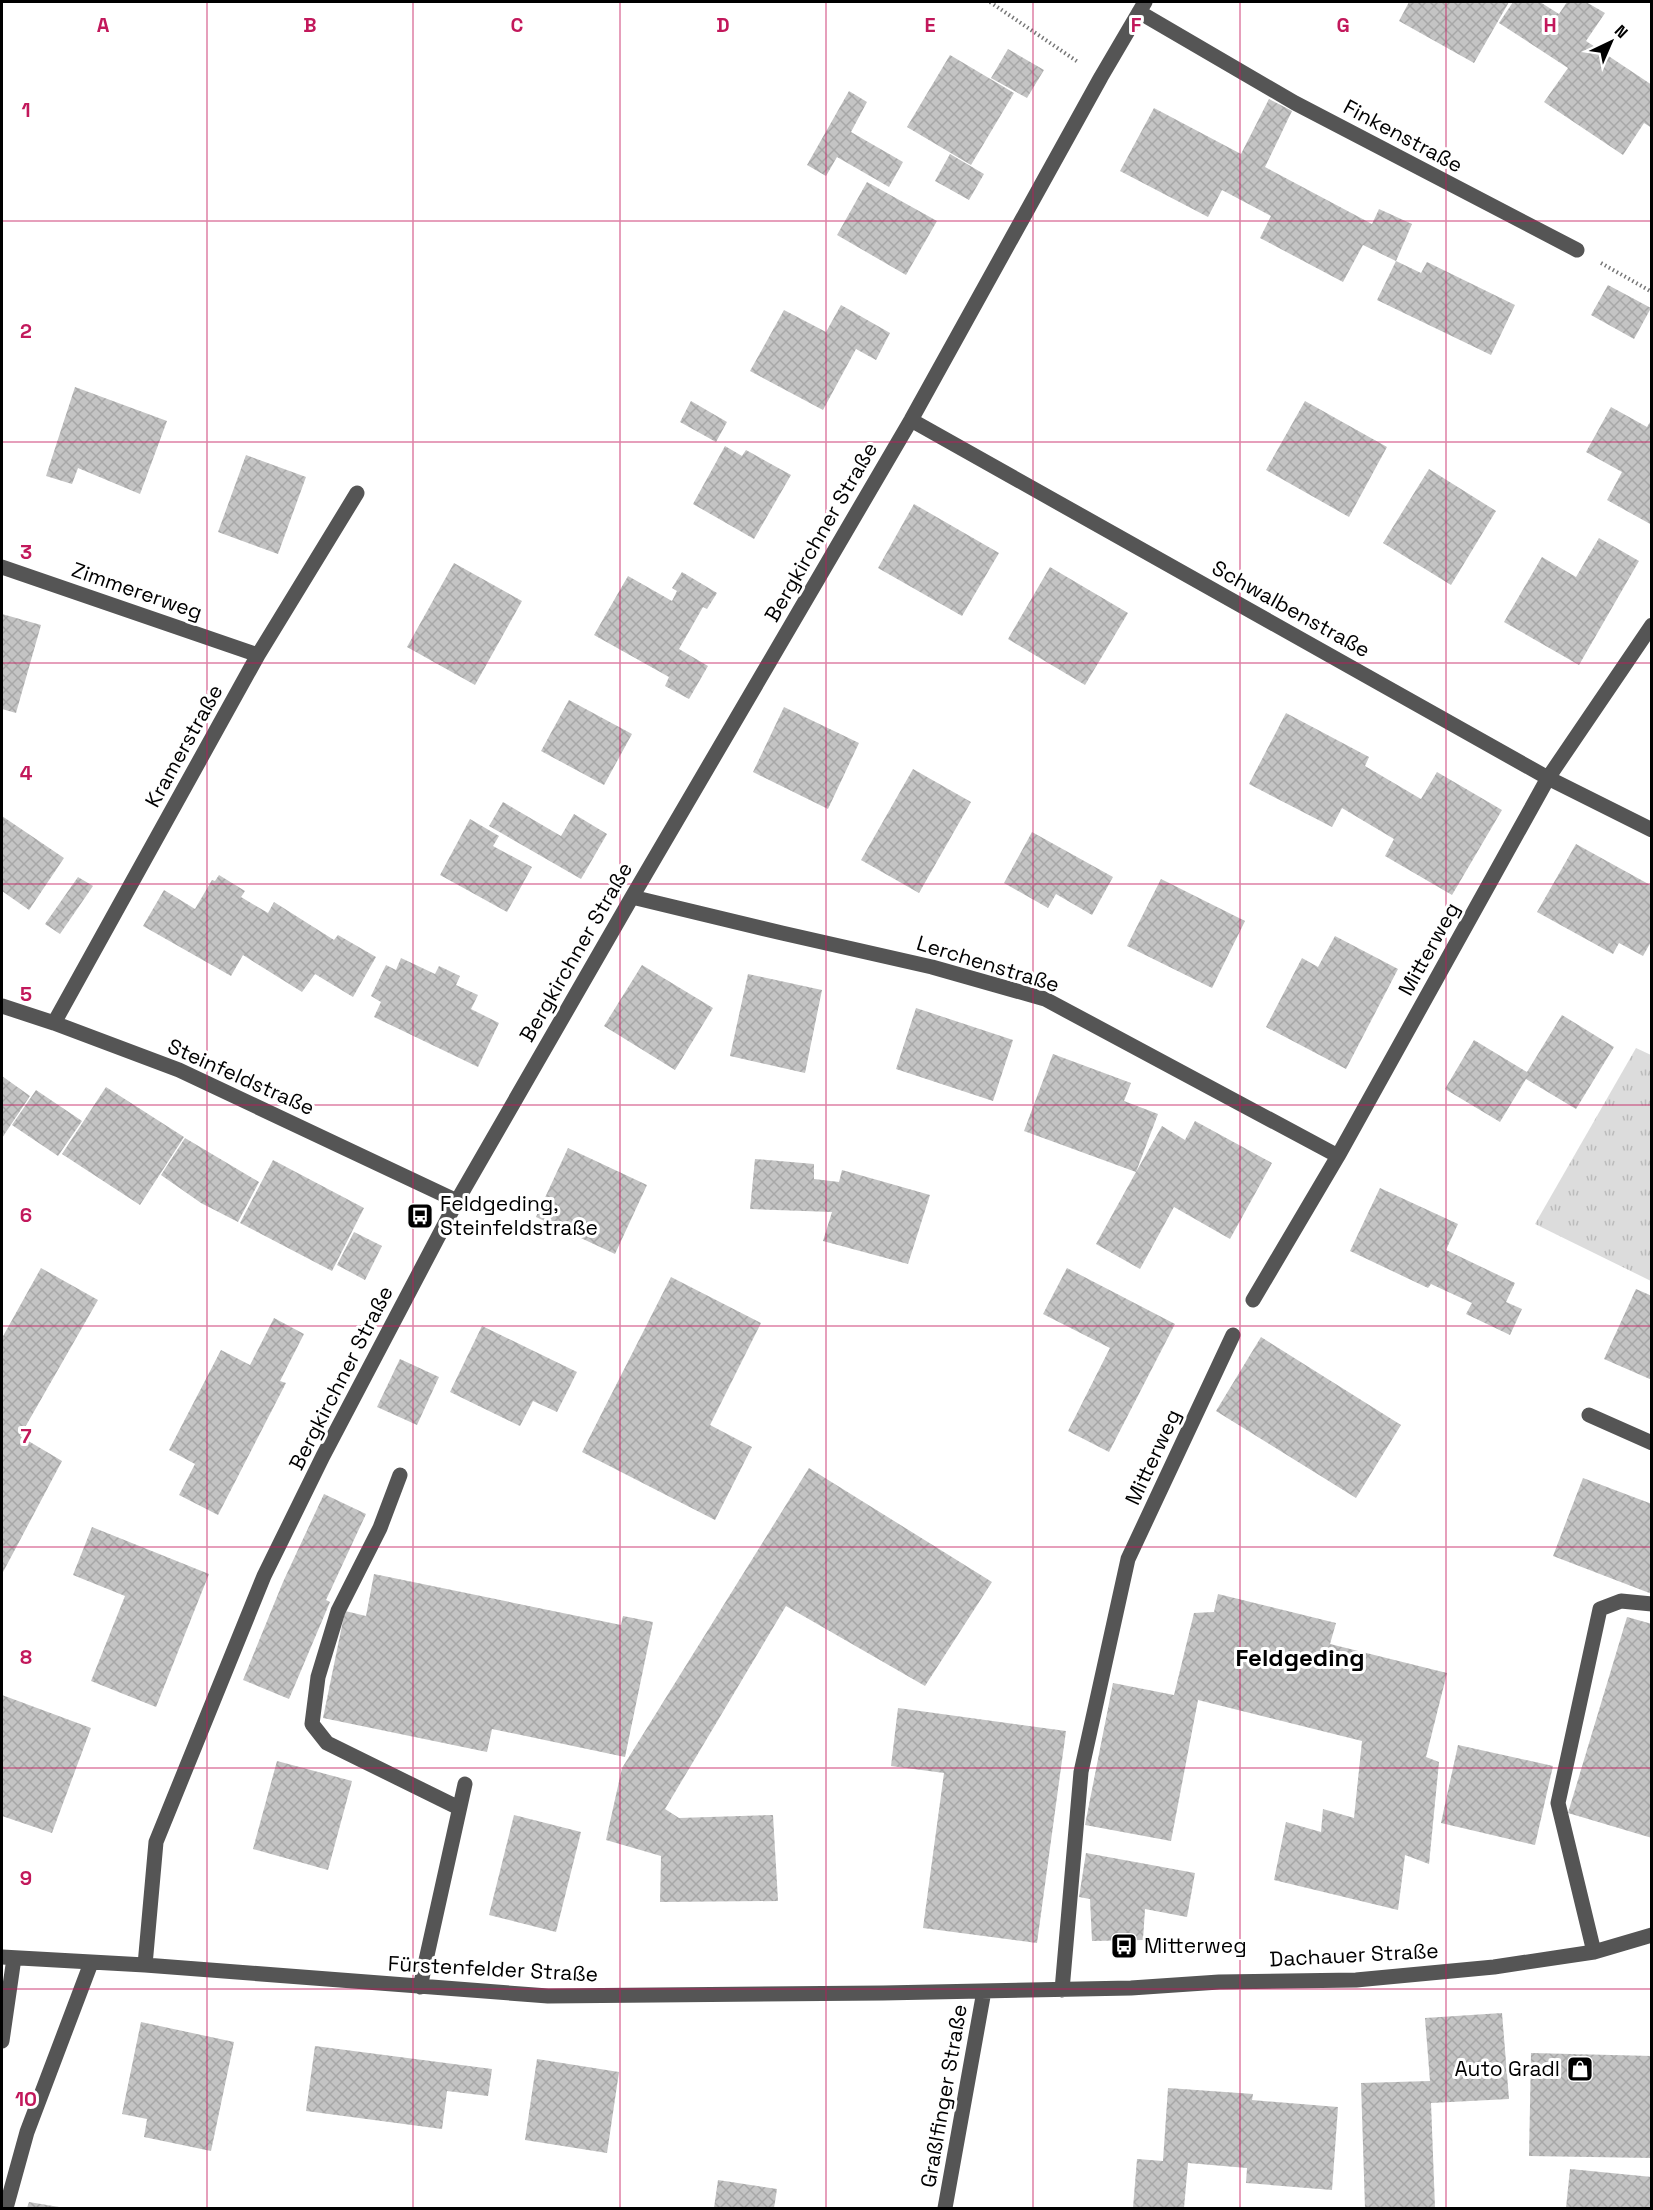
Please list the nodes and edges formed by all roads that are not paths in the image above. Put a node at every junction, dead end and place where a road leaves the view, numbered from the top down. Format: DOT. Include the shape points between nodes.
graph roads {
  1 [pos="1142,7"];
  2 [pos="1577,250"];
  3 [pos="911,420"];
  4 [pos="357,493"];
  5 [pos="2,567"];
  6 [pos="1652,625"];
  7 [pos="258,655"];
  8 [pos="1548,778"];
  9 [pos="1652,830"];
  10 [pos="632,897"];
  11 [pos="2,1006"];
  12 [pos="54,1023"];
  13 [pos="1338,1156"];
  14 [pos="457,1201"];
  15 [pos="1253,1300"];
  16 [pos="1233,1335"];
  17 [pos="1589,1415"];
  18 [pos="1652,1443"];
  19 [pos="400,1475"];
  20 [pos="1652,1604"];
  21 [pos="465,1784"];
  22 [pos="459,1808"];
  23 [pos="1652,1935"];
  24 [pos="1594,1952"];
  25 [pos="8,1958"];
  26 [pos="92,1963"];
  27 [pos="145,1965"];
  28 [pos="420,1987"];
  29 [pos="1062,1990"];
  30 [pos="984,1991"];
  31 [pos="2,2041"];
  32 [pos="6,2208"];
  33 [pos="945,2208"];
  1 -- 2 [label="street, Finkenstraße" via="1295,103"];
  1 -- 3 [label="street, Bergkirchner Straße"];
  3 -- 8 [label="street, Schwalbenstraße"];
  3 -- 10 [label="street, Bergkirchner Straße"];
  4 -- 7 [label="street, Kramerstraße"];
  5 -- 7 [label="street, Zimmererweg"];
  6 -- 8 [label="street, Mitterweg"];
  7 -- 12 [label="street, Kramerstraße"];
  8 -- 9 [label="street, Schwalbenstraße"];
  8 -- 13 [label="street, Mitterweg"];
  10 -- 13 [label="street, Lerchenstraße" via="933,967 1045,999"];
  10 -- 14 [label="street, Bergkirchner Straße"];
  11 -- 12 [label="street, Steinfeldstraße"];
  12 -- 14 [label="street, Steinfeldstraße" via="179,1070"];
  13 -- 15 [label="street, Mitterweg"];
  14 -- 27 [label="street, Bergkirchner Straße" via="264,1576 156,1842"];
  16 -- 29 [label="street, Mitterweg" via="1128,1559 1081,1772"];
  17 -- 18 [label="street"];
  19 -- 22 [label="street" via="380,1527 338,1611 318,1677 312,1724 327,1743"];
  20 -- 24 [label="street" via="1621,1601 1600,1609 1558,1803"];
  21 -- 22 [label="street"];
  22 -- 28 [label="street"];
  23 -- 24 [label="street, Dachauer Straße"];
  24 -- 29 [label="street, Dachauer Straße" via="1494,1967 1356,1980"];
  25 -- 26 [label="street, Fürstenfelder Straße"];
  25 -- 31 [label="street"];
  26 -- 27 [label="street, Fürstenfelder Straße"];
  26 -- 32 [label="street" via="27,2132"];
  27 -- 28 [label="street, Fürstenfelder Straße"];
  28 -- 30 [label="street, Fürstenfelder Straße" via="548,1996"];
  29 -- 30 [label="street, Dachauer Straße"];
  30 -- 33 [label="street, Graßlfinger Straße"];
}
